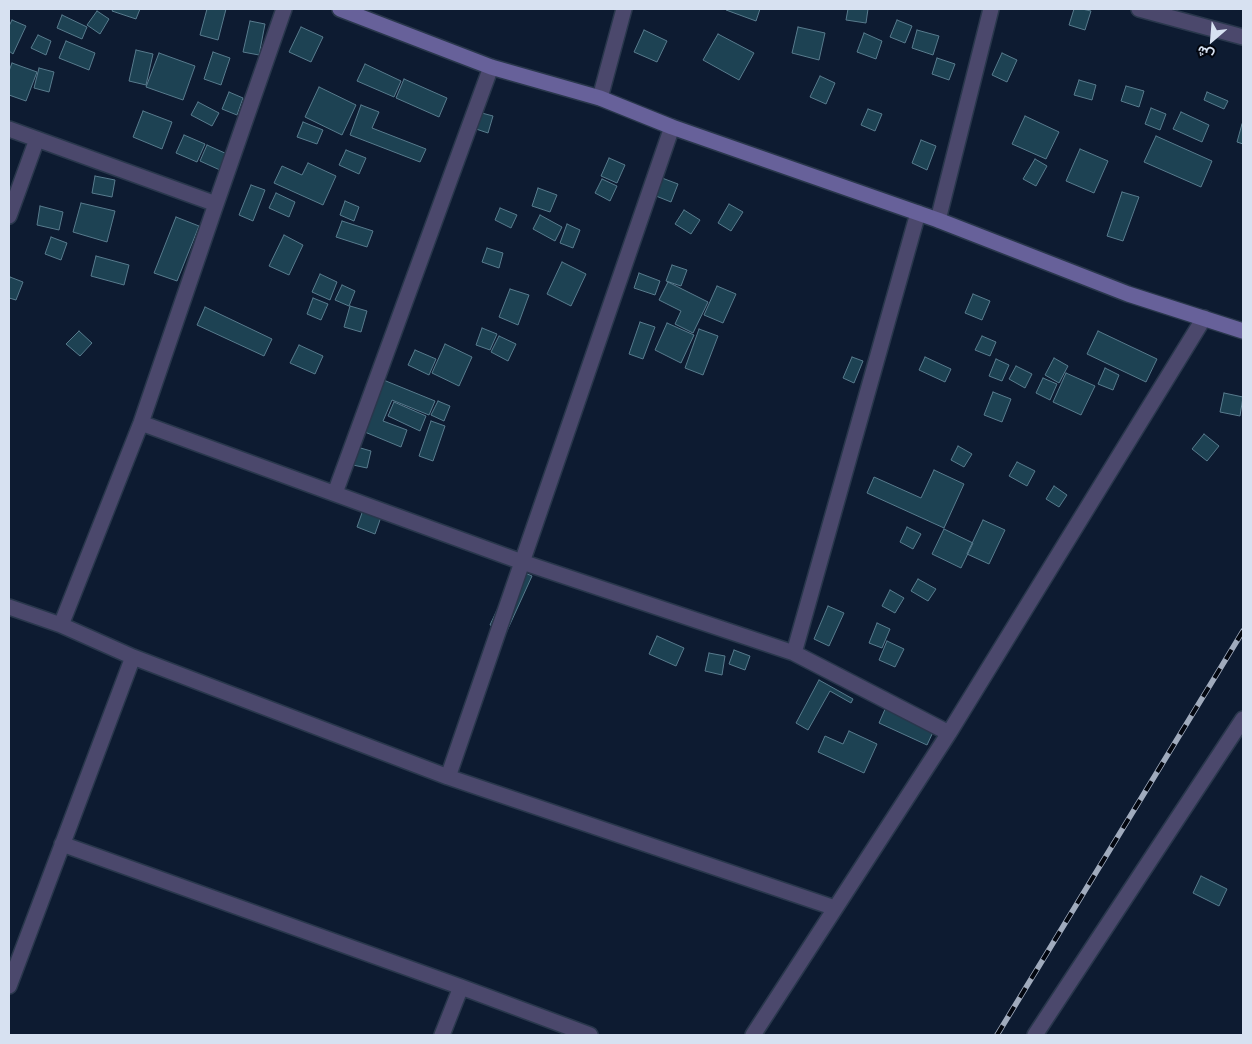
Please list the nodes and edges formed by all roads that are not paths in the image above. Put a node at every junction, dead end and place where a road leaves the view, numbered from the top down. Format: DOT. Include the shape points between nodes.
graph roads {
  1 [pos="284,9"];
  2 [pos="340,9"];
  3 [pos="624,9"];
  4 [pos="991,9"];
  5 [pos="1139,9"];
  6 [pos="1243,37"];
  7 [pos="491,67"];
  8 [pos="600,98"];
  9 [pos="672,127"];
  10 [pos="9,129"];
  11 [pos="37,139"];
  12 [pos="216,204"];
  13 [pos="918,213"];
  14 [pos="9,216"];
  15 [pos="938,220"];
  16 [pos="1204,318"];
  17 [pos="1243,331"];
  18 [pos="141,423"];
  19 [pos="335,493"];
  20 [pos="522,562"];
  21 [pos="9,607"];
  22 [pos="61,626"];
  23 [pos="794,653"];
  24 [pos="132,657"];
  25 [pos="1243,719"];
  26 [pos="949,733"];
  27 [pos="448,777"];
  28 [pos="62,844"];
  29 [pos="835,908"];
  30 [pos="9,986"];
  31 [pos="461,987"];
  32 [pos="442,1035"];
  33 [pos="590,1035"];
  34 [pos="753,1035"];
  35 [pos="1034,1035"];
  1 -- 12 [label="street"];
  2 -- 7 [label="street"];
  3 -- 8 [label="street"];
  4 -- 15 [label="street"];
  5 -- 6 [label="street"];
  7 -- 8 [label="street"];
  7 -- 19 [label="street"];
  8 -- 9 [label="street"];
  9 -- 13 [label="street"];
  9 -- 20 [label="street"];
  10 -- 11 [label="street"];
  11 -- 12 [label="street"];
  11 -- 14 [label="street"];
  12 -- 18 [label="street"];
  13 -- 15 [label="street"];
  13 -- 23 [label="street"];
  15 -- 16 [label="street" via="1128,294"];
  16 -- 17 [label="street"];
  16 -- 26 [label="street"];
  18 -- 19 [label="street"];
  18 -- 22 [label="street"];
  19 -- 20 [label="street"];
  20 -- 23 [label="street"];
  20 -- 27 [label="street"];
  21 -- 22 [label="street"];
  22 -- 24 [label="street"];
  23 -- 26 [label="street"];
  24 -- 27 [label="street"];
  24 -- 28 [label="street"];
  25 -- 35 [label="street"];
  26 -- 29 [label="street"];
  27 -- 29 [label="street"];
  28 -- 30 [label="street"];
  28 -- 31 [label="street"];
  29 -- 34 [label="street"];
  31 -- 32 [label="street"];
  31 -- 33 [label="street"];
}
